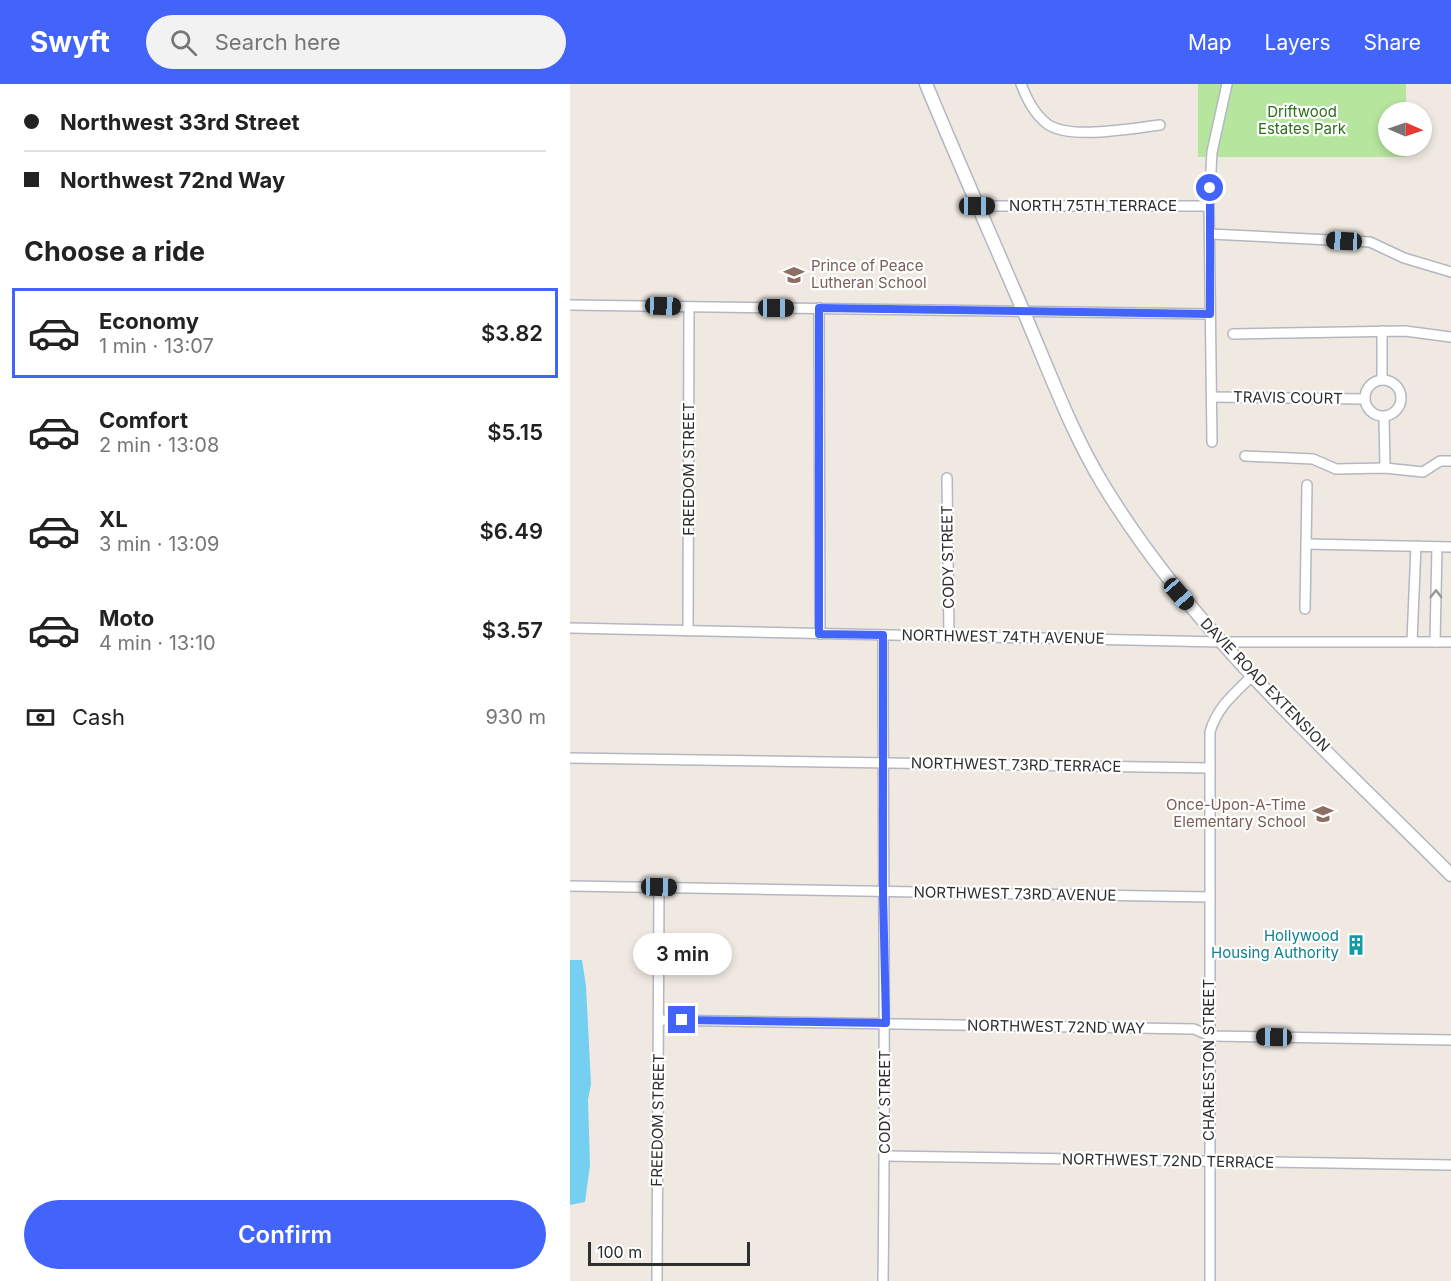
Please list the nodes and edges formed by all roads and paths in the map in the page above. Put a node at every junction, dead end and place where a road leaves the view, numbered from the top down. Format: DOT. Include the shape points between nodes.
graph roads {
  1 [pos="926,84"];
  2 [pos="1021,84"];
  3 [pos="1227,84"];
  4 [pos="1160,125"];
  5 [pos="977,206"];
  6 [pos="1209,206"];
  7 [pos="1210,234"];
  8 [pos="1451,272"];
  9 [pos="570,304"];
  10 [pos="690,307"];
  11 [pos="819,308"];
  12 [pos="1024,312"];
  13 [pos="1210,314"];
  14 [pos="1382,331"];
  15 [pos="1233,334"];
  16 [pos="1451,337"];
  17 [pos="1382,380"];
  18 [pos="1212,397"];
  19 [pos="1364,399"];
  20 [pos="1384,417"];
  21 [pos="1212,442"];
  22 [pos="1245,456"];
  23 [pos="1451,461"];
  24 [pos="1385,468"];
  25 [pos="947,478"];
  26 [pos="1307,485"];
  27 [pos="1306,544"];
  28 [pos="1416,546"];
  29 [pos="1437,547"];
  30 [pos="1451,547"];
  31 [pos="1305,609"];
  32 [pos="570,628"];
  33 [pos="688,631"];
  34 [pos="819,634"];
  35 [pos="883,635"];
  36 [pos="949,636"];
  37 [pos="1412,641"];
  38 [pos="1220,642"];
  39 [pos="1435,642"];
  40 [pos="1451,642"];
  41 [pos="1253,675"];
  42 [pos="570,758"];
  43 [pos="883,763"];
  44 [pos="1209,768"];
  45 [pos="1451,875"];
  46 [pos="570,886"];
  47 [pos="659,887"];
  48 [pos="883,892"];
  49 [pos="1209,897"];
  50 [pos="659,1020"];
  51 [pos="886,1023"];
  52 [pos="1210,1036"];
  53 [pos="1451,1040"];
  54 [pos="885,1156"];
  55 [pos="1209,1162"];
  56 [pos="1451,1164"];
  57 [pos="657,1281"];
  58 [pos="883,1281"];
  59 [pos="1210,1281"];
  1 -- 5 [label="main road, DAVIE ROAD EXTENSION"];
  2 -- 4 [label="street" via="1030,107 1047,125 1081,134"];
  3 -- 6 [label="street" via="1212,152"];
  5 -- 6 [label="street, NORTH 75TH TERRACE"];
  5 -- 12 [label="main road, DAVIE ROAD EXTENSION"];
  6 -- 7 [label="street"];
  7 -- 8 [label="street" via="1370,242 1404,258"];
  7 -- 13 [label="street"];
  9 -- 10 [label="street"];
  10 -- 11 [label="street"];
  10 -- 33 [label="street, FREEDOM STREET"];
  11 -- 12 [label="street"];
  11 -- 34 [label="street"];
  12 -- 13 [label="street"];
  12 -- 38 [label="main road, DAVIE ROAD EXTENSION" via="1070,422 1103,485 1170,582"];
  13 -- 18 [label="street"];
  14 -- 15 [label="street"];
  14 -- 16 [label="street"];
  14 -- 17 [label="street"];
  17 -- 19 [label="street, TRAVIS COURT" via="1369,386"];
  17 -- 20 [label="street" via="1396,385 1401,398 1396,411"];
  18 -- 19 [label="street, TRAVIS COURT"];
  18 -- 21 [label="street"];
  19 -- 20 [label="street, TRAVIS COURT" via="1370,412"];
  20 -- 24 [label="street"];
  22 -- 24 [label="street" via="1313,459 1336,469"];
  23 -- 24 [label="street" via="1440,461 1423,472"];
  25 -- 36 [label="street, CODY STREET"];
  26 -- 27 [label="street"];
  27 -- 28 [label="street"];
  27 -- 31 [label="street"];
  28 -- 29 [label="street"];
  28 -- 37 [label="street"];
  29 -- 30 [label="street"];
  39 -- 29 [label="street, one-way"];
  32 -- 33 [label="street, NORTHWEST 74TH AVENUE"];
  33 -- 34 [label="street, NORTHWEST 74TH AVENUE"];
  34 -- 35 [label="street, NORTHWEST 74TH AVENUE"];
  35 -- 36 [label="street, NORTHWEST 74TH AVENUE"];
  35 -- 43 [label="street, CODY STREET"];
  36 -- 38 [label="street, NORTHWEST 74TH AVENUE"];
  37 -- 38 [label="street, NORTHWEST 74TH AVENUE"];
  37 -- 39 [label="street, NORTHWEST 74TH AVENUE"];
  38 -- 41 [label="main road, DAVIE ROAD EXTENSION"];
  39 -- 40 [label="street, NORTHWEST 74TH AVENUE"];
  41 -- 44 [label="street, CHARLESTON STREET" via="1214,717"];
  41 -- 45 [label="main road, DAVIE ROAD EXTENSION"];
  42 -- 43 [label="street, NORTHWEST 73RD TERRACE"];
  43 -- 44 [label="street, NORTHWEST 73RD TERRACE"];
  43 -- 48 [label="street, CODY STREET"];
  44 -- 49 [label="street, CHARLESTON STREET"];
  46 -- 47 [label="street, NORTHWEST 73RD AVENUE"];
  47 -- 48 [label="street, NORTHWEST 73RD AVENUE"];
  47 -- 50 [label="street, FREEDOM STREET"];
  48 -- 49 [label="street, NORTHWEST 73RD AVENUE"];
  48 -- 51 [label="street, CODY STREET"];
  49 -- 52 [label="street, CHARLESTON STREET"];
  50 -- 51 [label="street, NORTHWEST 72ND WAY"];
  50 -- 57 [label="street, FREEDOM STREET"];
  51 -- 52 [label="street, NORTHWEST 72ND WAY" via="1194,1029"];
  51 -- 54 [label="street, CODY STREET"];
  52 -- 53 [label="street, NORTHWEST 72ND WAY"];
  52 -- 55 [label="street, CHARLESTON STREET"];
  54 -- 55 [label="street, NORTHWEST 72ND TERRACE"];
  54 -- 58 [label="street, CODY STREET"];
  55 -- 56 [label="street, NORTHWEST 72ND TERRACE"];
  55 -- 59 [label="street, CHARLESTON STREET"];
}
